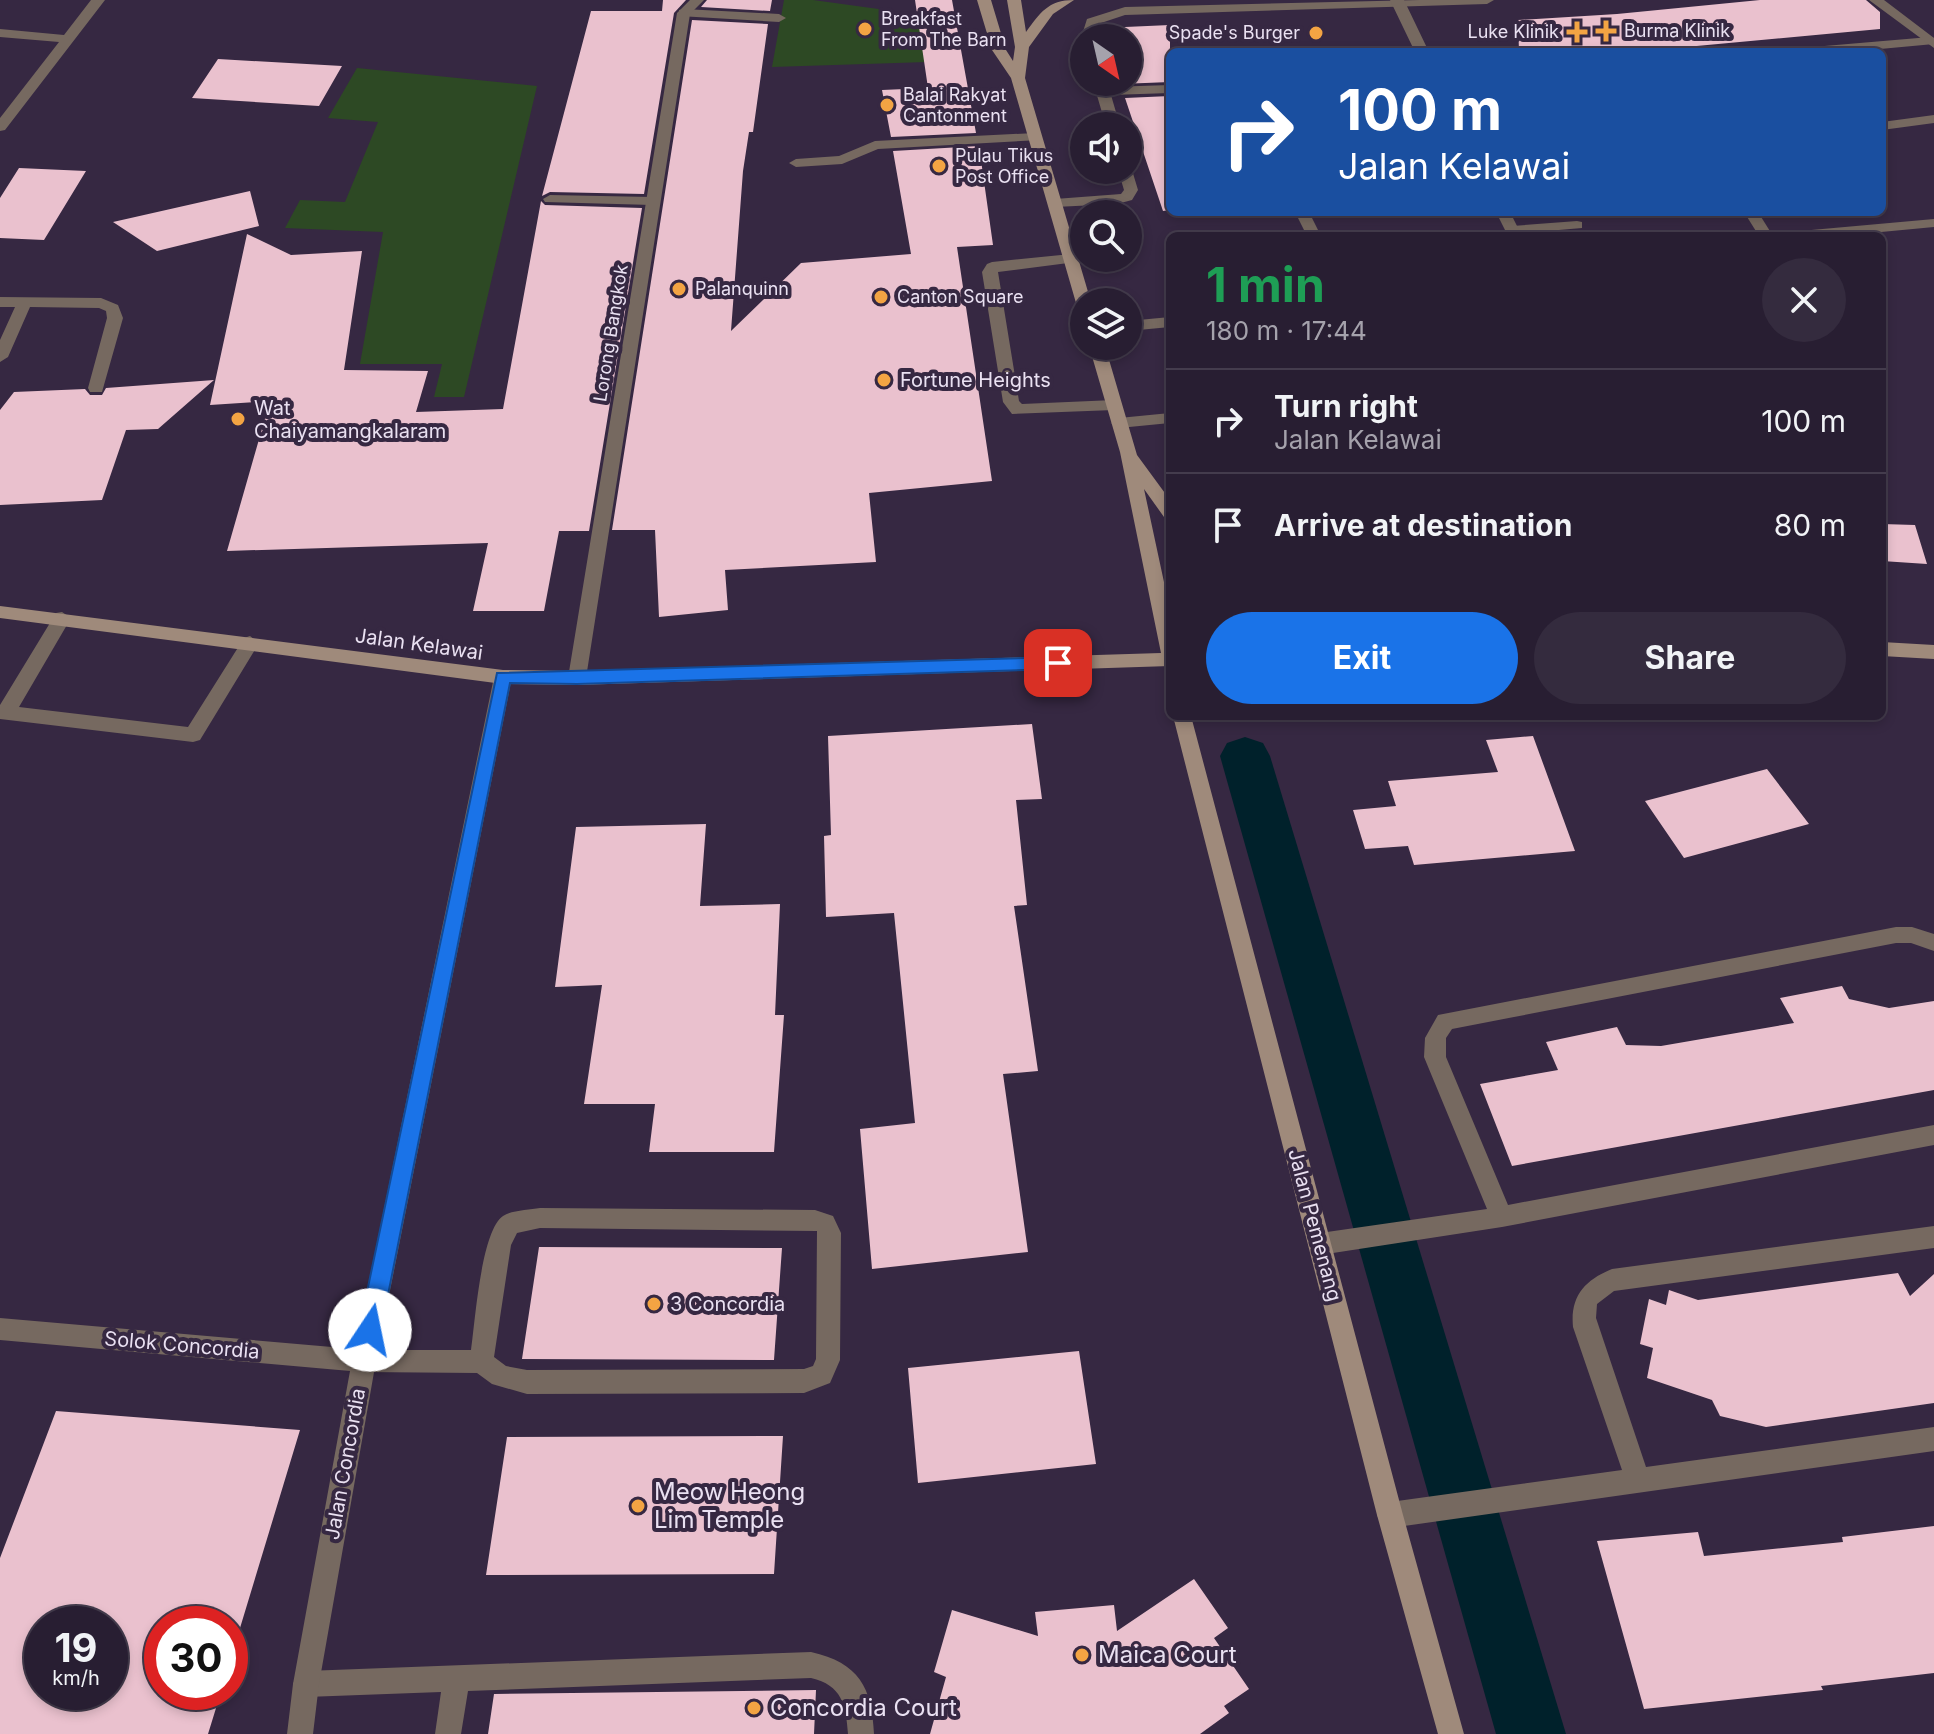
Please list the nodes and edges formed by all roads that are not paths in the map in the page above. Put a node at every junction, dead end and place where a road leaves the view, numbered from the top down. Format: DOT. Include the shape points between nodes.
graph roads {
  1 [pos="98,0"];
  2 [pos="697,0"];
  3 [pos="984,0"];
  4 [pos="1014,0"];
  5 [pos="1067,0"];
  6 [pos="1487,0"];
  7 [pos="1876,0"];
  8 [pos="1398,3"];
  9 [pos="684,13"];
  10 [pos="779,18"];
  11 [pos="1092,24"];
  12 [pos="0,33"];
  13 [pos="68,39"];
  14 [pos="1932,43"];
  15 [pos="1022,47"];
  16 [pos="1420,48"];
  17 [pos="1859,48"];
  18 [pos="1018,78"];
  19 [pos="1142,88"];
  20 [pos="1166,89"];
  21 [pos="1934,119"];
  22 [pos="1886,125"];
  23 [pos="0,127"];
  24 [pos="1035,137"];
  25 [pos="796,163"];
  26 [pos="1129,184"];
  27 [pos="550,199"];
  28 [pos="652,201"];
  29 [pos="1055,203"];
  30 [pos="1934,223"];
  31 [pos="1577,224"];
  32 [pos="1521,232"];
  33 [pos="1834,232"];
  34 [pos="1070,256"];
  35 [pos="1070,259"];
  36 [pos="0,302"];
  37 [pos="24,304"];
  38 [pos="1166,322"];
  39 [pos="1142,325"];
  40 [pos="0,357"];
  41 [pos="1101,360"];
  42 [pos="96,388"];
  43 [pos="1114,405"];
  44 [pos="1166,418"];
  45 [pos="1119,423"];
  46 [pos="1128,452"];
  47 [pos="1166,507"];
  48 [pos="0,612"];
  49 [pos="62,618"];
  50 [pos="1166,637"];
  51 [pos="250,643"];
  52 [pos="1886,649"];
  53 [pos="1934,652"];
  54 [pos="1166,656"];
  55 [pos="503,677"];
  56 [pos="577,678"];
  57 [pos="4,712"];
  58 [pos="1183,720"];
  59 [pos="1934,943"];
  60 [pos="1934,1135"];
  61 [pos="1502,1217"];
  62 [pos="1934,1237"];
  63 [pos="1320,1244"];
  64 [pos="0,1329"];
  65 [pos="364,1361"];
  66 [pos="481,1362"];
  67 [pos="1934,1439"];
  68 [pos="1638,1481"];
  69 [pos="1390,1515"];
  70 [pos="457,1678"];
  71 [pos="306,1684"];
  72 [pos="300,1734"];
  73 [pos="448,1734"];
  74 [pos="861,1734"];
  75 [pos="1451,1734"];
  1 -- 13 [label="street"];
  2 -- 9 [label="street"];
  3 -- 18 [label="main road" via="999,50"];
  4 -- 15 [label="main road"];
  5 -- 15 [label="main road" via="1048,11"];
  6 -- 8 [label="street"];
  7 -- 14 [label="street"];
  8 -- 11 [label="street" via="1125,11"];
  8 -- 16 [label="street"];
  9 -- 10 [label="street"];
  9 -- 28 [label="street, Lorong Bangkok"];
  12 -- 13 [label="street"];
  13 -- 23 [label="street"];
  14 -- 17 [label="street"];
  15 -- 18 [label="main road"];
  18 -- 24 [label="main road"];
  19 -- 20 [label="street"];
  21 -- 22 [label="street"];
  24 -- 25 [label="street" via="875,145 842,160"];
  24 -- 29 [label="main road"];
  26 -- 29 [label="street" via="1127,197 1117,200"];
  27 -- 28 [label="street"];
  28 -- 56 [label="street, Lorong Bangkok"];
  29 -- 34 [label="main road"];
  30 -- 33 [label="street"];
  31 -- 32 [label="street"];
  35 -- 43 [label="street" via="992,267 1011,402 1018,410"];
  36 -- 37 [label="street"];
  37 -- 40 [label="street"];
  37 -- 42 [label="street" via="101,303 113,308 115,318"];
  38 -- 39 [label="street"];
  41 -- 43 [label="main road"];
  43 -- 45 [label="main road"];
  44 -- 45 [label="street"];
  45 -- 46 [label="main road"];
  46 -- 47 [label="main road"];
  46 -- 50 [label="main road"];
  48 -- 49 [label="main road, Jalan Kelawai"];
  49 -- 51 [label="main road, Jalan Kelawai"];
  49 -- 57 [label="street"];
  51 -- 55 [label="main road, Jalan Kelawai"];
  51 -- 57 [label="street" via="193,735"];
  52 -- 53 [label="main road"];
  54 -- 56 [label="main road, Jalan Kelawai"];
  55 -- 56 [label="main road, Jalan Kelawai"];
  55 -- 65 [label="street, Jalan Concordia"];
  58 -- 63 [label="main road, Jalan Pemenang"];
  59 -- 61 [label="street" via="1896,935 1446,1021 1433,1044 1435,1057"];
  60 -- 61 [label="street"];
  61 -- 63 [label="street"];
  62 -- 68 [label="street" via="1598,1286 1582,1311 1585,1327"];
  63 -- 69 [label="main road, Jalan Pemenang"];
  64 -- 65 [label="street, Solok Concordia"];
  65 -- 66 [label="street, Solok Concordia"];
  65 -- 71 [label="street, Jalan Concordia"];
  66 -- 66 [label="street" via="501,1376 527,1382 790,1382 821,1375 830,1346 830,1233 825,1223 815,1220 540,1218 510,1224 499,1245"];
  67 -- 68 [label="street"];
  68 -- 69 [label="street"];
  69 -- 75 [label="main road, Jalan Pemenang"];
  70 -- 71 [label="street"];
  70 -- 73 [label="street"];
  70 -- 74 [label="street" via="811,1665 829,1668 845,1679 855,1694"];
  71 -- 72 [label="street, Jalan Concordia"];
}
